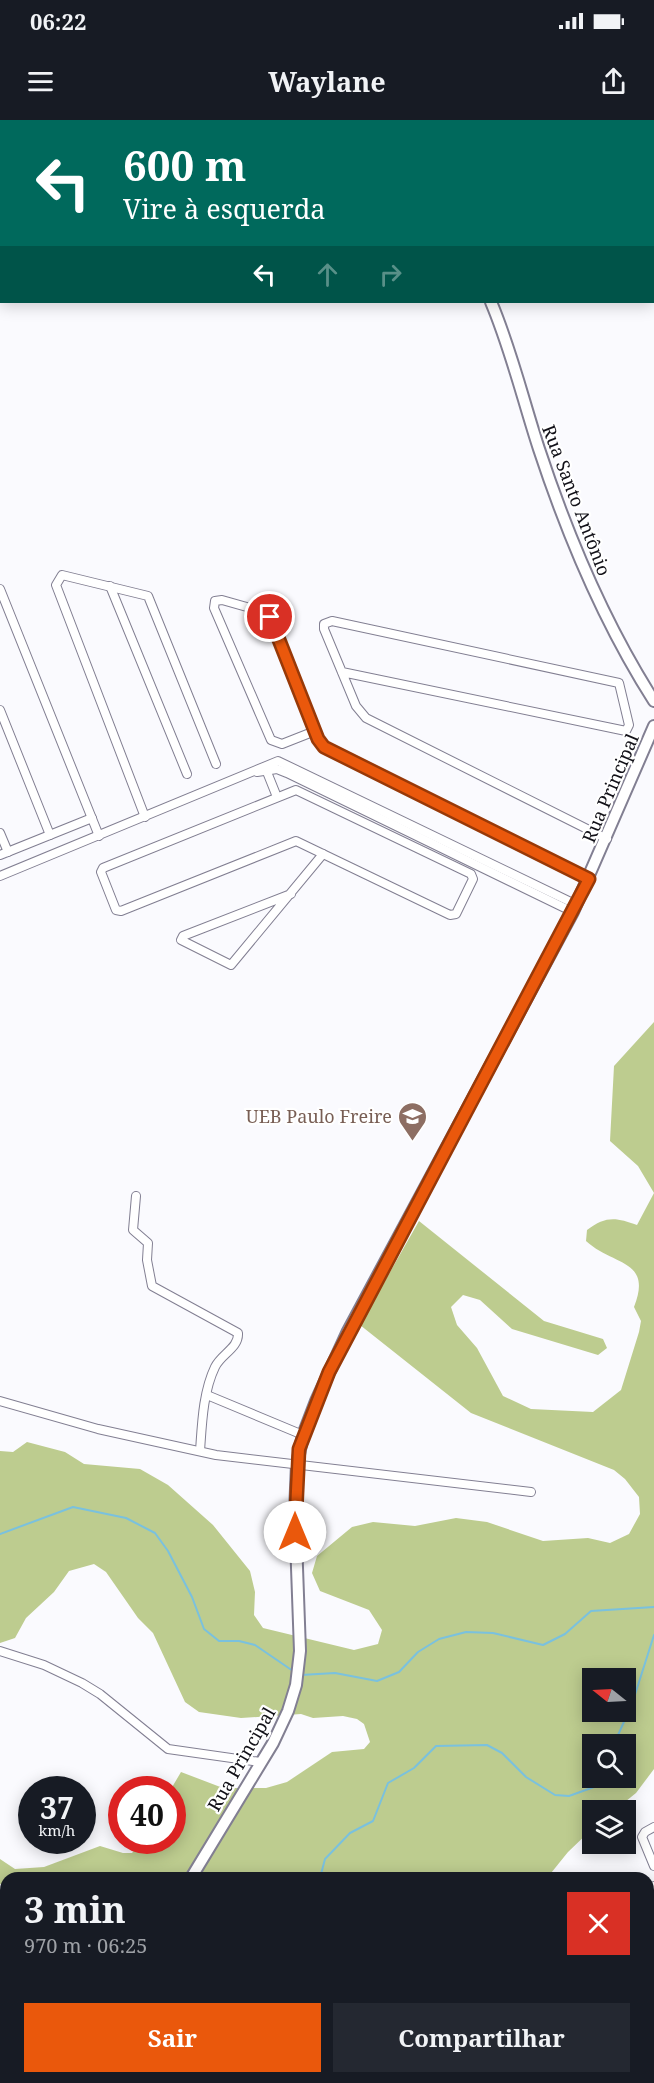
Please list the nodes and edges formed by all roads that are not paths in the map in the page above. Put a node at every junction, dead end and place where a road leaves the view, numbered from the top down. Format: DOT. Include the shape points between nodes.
graph roads {
  1 [pos="491,303"];
  2 [pos="110,586"];
  3 [pos="0,589"];
  4 [pos="342,672"];
  5 [pos="654,701"];
  6 [pos="0,710"];
  7 [pos="654,726"];
  8 [pos="315,731"];
  9 [pos="216,764"];
  10 [pos="265,768"];
  11 [pos="187,774"];
  12 [pos="277,797"];
  13 [pos="145,817"];
  14 [pos="92,818"];
  15 [pos="0,833"];
  16 [pos="50,835"];
  17 [pos="99,836"];
  18 [pos="607,838"];
  19 [pos="4,854"];
  20 [pos="323,854"];
  21 [pos="0,876"];
  22 [pos="589,879"];
  23 [pos="291,894"];
  24 [pos="575,908"];
  25 [pos="136,1196"];
  26 [pos="207,1395"];
  27 [pos="0,1401"];
  28 [pos="303,1435"];
  29 [pos="200,1451"];
  30 [pos="297,1464"];
  31 [pos="531,1492"];
  32 [pos="0,1651"];
  33 [pos="260,1762"];
  34 [pos="651,1829"];
  35 [pos="654,1866"];
  36 [pos="195,1872"];
  1 -- 5 [label="street, Rua Santo Antônio" via="577,553 611,627"];
  2 -- 9 [label="street" via="148,596"];
  2 -- 11 [label="street"];
  2 -- 13 [label="street" via="62,575 56,585"];
  3 -- 14 [label="street"];
  4 -- 4 [label="street" via="324,629 326,622 617,682 629,728 623,731"];
  4 -- 18 [label="street" via="358,711 366,718"];
  6 -- 16 [label="street"];
  7 -- 18 [label="street, Rua Principal"];
  8 -- 8 [label="street" via="268,613 217,600 214,606 271,740 282,744"];
  8 -- 22 [label="street" via="324,747 334,754"];
  10 -- 12 [label="street"];
  10 -- 13 [label="street"];
  10 -- 24 [label="street" via="287,773"];
  12 -- 20 [label="street" via="303,791 471,874 473,879 456,914 450,915"];
  12 -- 20 [label="street" via="103,868 101,872 116,910 296,841"];
  13 -- 17 [label="street"];
  14 -- 16 [label="street"];
  14 -- 17 [label="street"];
  15 -- 19 [label="street"];
  16 -- 19 [label="street"];
  17 -- 21 [label="street"];
  18 -- 22 [label="street, Rua Principal"];
  20 -- 23 [label="street"];
  22 -- 24 [label="street, Rua Principal"];
  23 -- 23 [label="street" via="231,965 181,940 183,936"];
  24 -- 28 [label="street, Rua Principal" via="348,1330"];
  25 -- 26 [label="street" via="133,1230 148,1243 152,1286 238,1333 237,1342 215,1366"];
  26 -- 28 [label="street"];
  26 -- 29 [label="street"];
  27 -- 29 [label="street" via="98,1429"];
  28 -- 30 [label="street, Rua Principal"];
  29 -- 30 [label="street"];
  30 -- 31 [label="street"];
  30 -- 33 [label="street, Rua Principal" via="298,1673 281,1729"];
  32 -- 33 [label="street" via="82,1683 168,1749"];
  33 -- 36 [label="street, Rua Principal"];
  34 -- 35 [label="street" via="643,1834 642,1840"];
}
